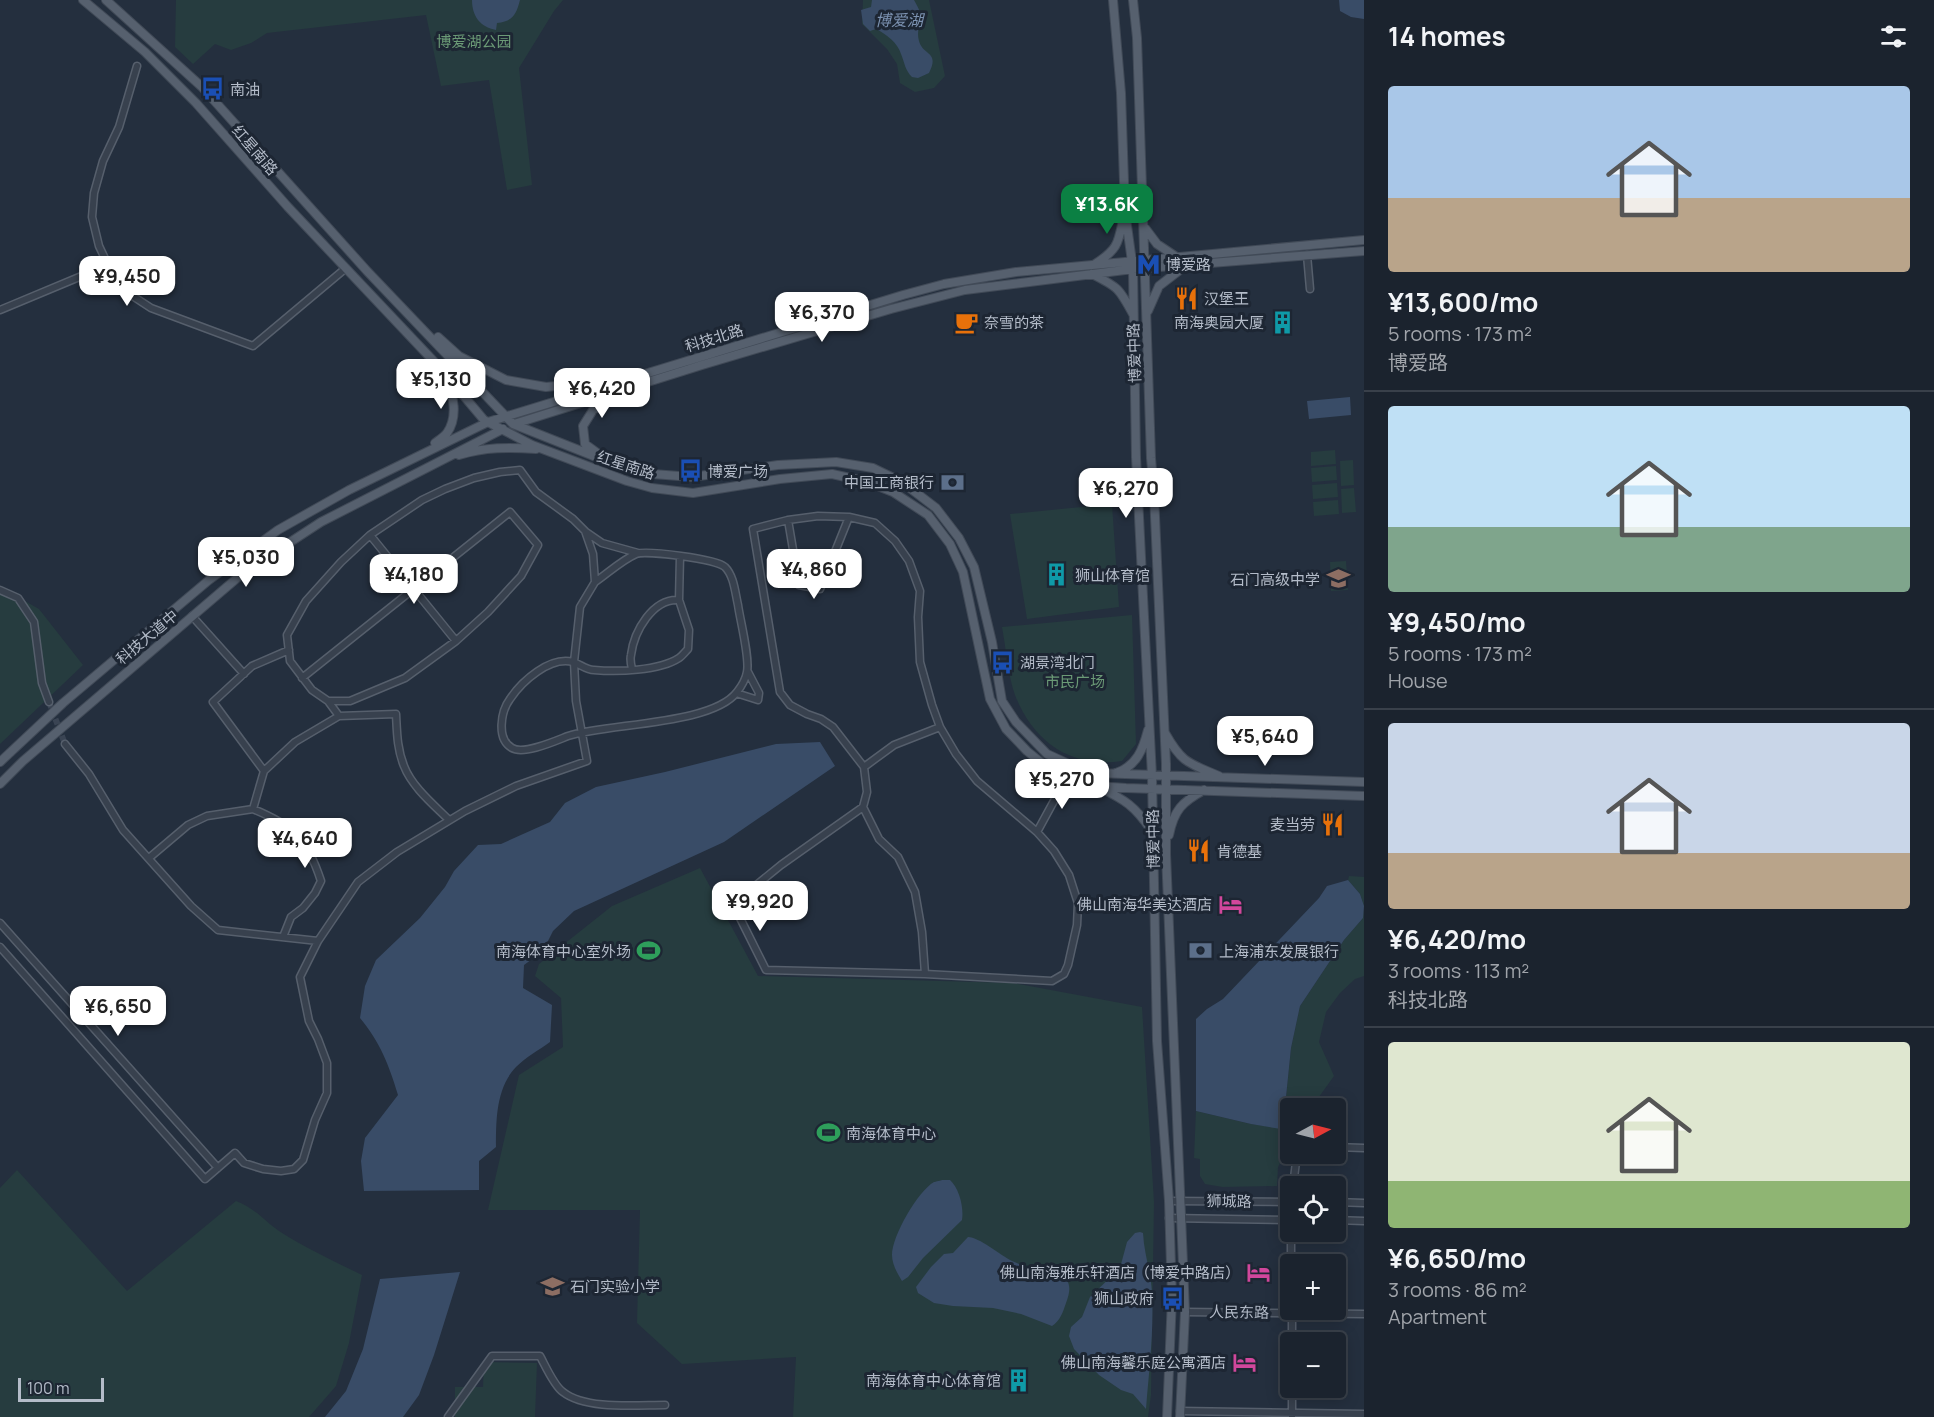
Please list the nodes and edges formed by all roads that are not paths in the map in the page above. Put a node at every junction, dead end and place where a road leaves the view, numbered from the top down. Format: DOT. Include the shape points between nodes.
graph roads {
  1 [pos="83,0"];
  2 [pos="106,0"];
  3 [pos="1113,0"];
  4 [pos="1132,0"];
  5 [pos="137,66"];
  6 [pos="1125,211"];
  7 [pos="1145,227"];
  8 [pos="1364,240"];
  9 [pos="1364,251"];
  10 [pos="1307,255"];
  11 [pos="1176,257"];
  12 [pos="1095,264"];
  13 [pos="1145,264"];
  14 [pos="1133,265"];
  15 [pos="1186,265"];
  16 [pos="108,266"];
  17 [pos="346,268"];
  18 [pos="367,271"];
  19 [pos="1090,274"];
  20 [pos="1310,289"];
  21 [pos="0,310"];
  22 [pos="1147,315"];
  23 [pos="1134,317"];
  24 [pos="442,370"];
  25 [pos="641,375"];
  26 [pos="636,386"];
  27 [pos="506,416"];
  28 [pos="488,422"];
  29 [pos="513,424"];
  30 [pos="502,429"];
  31 [pos="429,449"];
  32 [pos="544,450"];
  33 [pos="435,463"];
  34 [pos="611,463"];
  35 [pos="849,517"];
  36 [pos="788,520"];
  37 [pos="585,531"];
  38 [pos="370,535"];
  39 [pos="638,553"];
  40 [pos="680,556"];
  41 [pos="595,582"];
  42 [pos="414,589"];
  43 [pos="0,590"];
  44 [pos="680,600"];
  45 [pos="192,616"];
  46 [pos="456,642"];
  47 [pos="289,650"];
  48 [pos="573,662"];
  49 [pos="632,669"];
  50 [pos="747,672"];
  51 [pos="244,674"];
  52 [pos="302,678"];
  53 [pos="736,693"];
  54 [pos="328,700"];
  55 [pos="49,702"];
  56 [pos="339,716"];
  57 [pos="1149,722"];
  58 [pos="940,727"];
  59 [pos="581,732"];
  60 [pos="1164,732"];
  61 [pos="65,744"];
  62 [pos="0,762"];
  63 [pos="864,766"];
  64 [pos="264,771"];
  65 [pos="1112,774"];
  66 [pos="1152,776"];
  67 [pos="1166,776"];
  68 [pos="1067,777"];
  69 [pos="1223,778"];
  70 [pos="1364,782"];
  71 [pos="0,784"];
  72 [pos="1095,786"];
  73 [pos="1152,789"];
  74 [pos="1166,789"];
  75 [pos="1204,790"];
  76 [pos="1364,796"];
  77 [pos="863,807"];
  78 [pos="253,809"];
  79 [pos="449,820"];
  80 [pos="1037,832"];
  81 [pos="1153,832"];
  82 [pos="1166,854"];
  83 [pos="148,858"];
  84 [pos="0,923"];
  85 [pos="283,938"];
  86 [pos="318,942"];
  87 [pos="0,947"];
  88 [pos="925,974"];
  89 [pos="1346,1147"];
  90 [pos="1364,1148"];
  91 [pos="218,1168"];
  92 [pos="1169,1201"];
  93 [pos="1180,1201"];
  94 [pos="1280,1202"];
  95 [pos="1346,1202"];
  96 [pos="1364,1203"];
  97 [pos="1169,1218"];
  98 [pos="1181,1218"];
  99 [pos="1280,1220"];
  100 [pos="1346,1220"];
  101 [pos="1364,1221"];
  102 [pos="1280,1311"];
  103 [pos="1185,1312"];
  104 [pos="1346,1313"];
  105 [pos="1364,1314"];
  106 [pos="1292,1398"];
  107 [pos="665,1405"];
  108 [pos="1180,1414"];
  109 [pos="1364,1414"];
  110 [pos="1292,1415"];
  111 [pos="448,1417"];
  112 [pos="1167,1417"];
  1 -- 17 [label="main road, 红星南路" via="145,52 196,103"];
  2 -- 18 [label="main road, 红星南路" via="202,87"];
  3 -- 6 [label="main road" via="1122,93"];
  4 -- 7 [label="main road"];
  5 -- 16 [label="street" via="94,193 92,217"];
  6 -- 12 [label="main road" via="1118,245"];
  6 -- 14 [label="main road"];
  7 -- 11 [label="main road" via="1157,244"];
  7 -- 13 [label="main road"];
  8 -- 11 [label="main road"];
  9 -- 10 [label="main road"];
  10 -- 15 [label="main road"];
  10 -- 20 [label="street"];
  11 -- 13 [label="main road"];
  12 -- 14 [label="main road, 科技北路"];
  12 -- 25 [label="main road, 科技北路" via="944,284"];
  13 -- 14 [label="main road, 科技北路"];
  13 -- 15 [label="main road"];
  13 -- 22 [label="main road, 博爱中路"];
  14 -- 19 [label="main road"];
  14 -- 23 [label="main road, 博爱中路"];
  15 -- 22 [label="main road" via="1159,286"];
  16 -- 17 [label="street" via="125,291 151,308 253,346"];
  16 -- 21 [label="street"];
  17 -- 24 [label="main road, 红星南路"];
  18 -- 25 [label="main road" via="459,356 506,380 546,387"];
  18 -- 27 [label="main road, 红星南路"];
  19 -- 23 [label="main road" via="1120,290"];
  19 -- 26 [label="main road" via="965,290"];
  22 -- 60 [label="main road, 博爱中路"];
  23 -- 57 [label="main road, 博爱中路" via="1136,457"];
  24 -- 28 [label="main road, 红星南路"];
  24 -- 31 [label="main road" via="452,393 454,413 447,432"];
  25 -- 27 [label="main road, 科技北路"];
  26 -- 29 [label="main road, 科技大道中"];
  26 -- 34 [label="main road" via="593,410 583,426 585,444"];
  27 -- 28 [label="main road, 科技大道中"];
  27 -- 29 [label="main road, 红星南路"];
  28 -- 30 [label="main road, 红星南路"];
  28 -- 31 [label="main road, 科技大道中"];
  29 -- 30 [label="main road, 科技大道中"];
  29 -- 34 [label="main road, 红星南路"];
  30 -- 32 [label="main road, 红星南路"];
  30 -- 33 [label="main road, 科技大道中"];
  31 -- 62 [label="main road, 科技大道中" via="278,530 208,580"];
  32 -- 33 [label="main road" via="476,450"];
  32 -- 68 [label="main road, 红星南路" via="627,481 693,493 832,474 893,492 928,515 950,544 963,572 990,699 1006,729 1049,769"];
  33 -- 45 [label="main road, 科技大道中" via="321,522 243,573"];
  34 -- 65 [label="main road, 红星南路" via="654,474 692,477 778,465 836,462 873,468 902,482 936,507 974,567 1002,701 1016,722 1047,754 1073,766"];
  35 -- 36 [label="street"];
  35 -- 36 [label="street" via="820,589 799,585"];
  35 -- 58 [label="street" via="875,523 909,561 920,591 920,662"];
  36 -- 63 [label="street" via="753,529 780,692 790,705 833,727"];
  37 -- 38 [label="street" via="536,492 520,470 482,476 445,489"];
  37 -- 39 [label="street" via="602,543"];
  37 -- 41 [label="street" via="593,554"];
  38 -- 42 [label="street"];
  38 -- 47 [label="street" via="306,601 287,635"];
  39 -- 40 [label="street"];
  39 -- 41 [label="street"];
  40 -- 44 [label="street"];
  40 -- 50 [label="street" via="714,561 731,576"];
  41 -- 48 [label="street" via="580,607"];
  42 -- 46 [label="street"];
  42 -- 46 [label="street" via="510,512 538,545 521,576"];
  42 -- 52 [label="street"];
  43 -- 55 [label="street" via="18,598 34,622 42,683"];
  44 -- 49 [label="street" via="671,599 659,605 645,618 631,654"];
  44 -- 49 [label="street" via="689,630 688,649 680,658 664,664"];
  45 -- 51 [label="street"];
  45 -- 71 [label="main road, 科技大道中"];
  46 -- 54 [label="street" via="412,674 377,691 350,701"];
  47 -- 51 [label="street" via="252,666"];
  47 -- 52 [label="street"];
  48 -- 49 [label="street" via="591,670"];
  48 -- 59 [label="street"];
  48 -- 59 [label="street" via="563,661 532,675 510,697 501,719 511,748 523,751"];
  50 -- 53 [label="street"];
  50 -- 53 [label="street" via="759,693 758,700"];
  51 -- 64 [label="street" via="213,702"];
  52 -- 54 [label="street"];
  53 -- 59 [label="street" via="725,703 698,714"];
  54 -- 56 [label="street"];
  56 -- 64 [label="street" via="295,742"];
  56 -- 79 [label="street" via="396,714 404,767 418,789"];
  57 -- 65 [label="main road" via="1137,759"];
  57 -- 66 [label="main road, 博爱中路"];
  58 -- 63 [label="street" via="894,746"];
  58 -- 80 [label="street" via="977,781"];
  59 -- 79 [label="street" via="587,761 516,786"];
  60 -- 67 [label="main road, 博爱中路"];
  60 -- 69 [label="main road" via="1188,763"];
  61 -- 83 [label="street" via="89,774 123,830"];
  63 -- 77 [label="street" via="867,792"];
  64 -- 78 [label="street"];
  65 -- 66 [label="main road, 红星南路"];
  66 -- 67 [label="main road, 红星南路"];
  66 -- 73 [label="main road, 博爱中路"];
  67 -- 69 [label="main road, 红星南路"];
  67 -- 74 [label="main road, 博爱中路"];
  68 -- 72 [label="main road, 红星南路"];
  68 -- 80 [label="street"];
  69 -- 70 [label="main road, 红星南路"];
  72 -- 73 [label="main road, 红星南路"];
  72 -- 81 [label="main road" via="1125,800"];
  73 -- 74 [label="main road, 红星南路"];
  73 -- 81 [label="main road, 博爱中路"];
  74 -- 75 [label="main road, 红星南路"];
  74 -- 82 [label="main road, 博爱中路"];
  75 -- 76 [label="main road, 红星南路"];
  75 -- 82 [label="main road" via="1176,811"];
  77 -- 88 [label="street" via="879,839 898,857 915,892"];
  77 -- 88 [label="street" via="733,904 766,970"];
  78 -- 83 [label="street" via="207,816 188,825"];
  78 -- 85 [label="street" via="296,833 314,857 321,880 303,908 291,917"];
  79 -- 86 [label="street" via="358,882"];
  80 -- 88 [label="street" via="1070,875 1078,903 1077,925 1064,974 1052,981"];
  81 -- 92 [label="main road, 博爱中路" via="1157,1041"];
  82 -- 93 [label="main road, 博爱中路"];
  83 -- 85 [label="street" via="218,930"];
  84 -- 91 [label="street"];
  85 -- 86 [label="street"];
  86 -- 91 [label="street" via="300,977 309,1021 327,1063 327,1093 303,1160 294,1169 281,1171 244,1163 235,1153"];
  87 -- 91 [label="street" via="206,1179"];
  89 -- 90 [label="street"];
  92 -- 93 [label="street, 狮城路"];
  92 -- 97 [label="main road, 博爱中路"];
  93 -- 94 [label="street, 狮城路"];
  93 -- 98 [label="main road, 博爱中路"];
  95 -- 96 [label="street"];
  97 -- 98 [label="street, 狮城路"];
  97 -- 112 [label="main road, 博爱中路" via="1172,1298"];
  98 -- 99 [label="street, 狮城路"];
  98 -- 103 [label="main road, 博爱中路"];
  100 -- 101 [label="street"];
  102 -- 103 [label="street, 人民东路"];
  103 -- 108 [label="main road, 博爱中路"];
  104 -- 105 [label="street, 人民东路"];
  106 -- 110 [label="street"];
  107 -- 111 [label="street" via="576,1399 561,1391 540,1356 503,1355 492,1356"];
  108 -- 110 [label="street"];
  109 -- 110 [label="street"];
}
